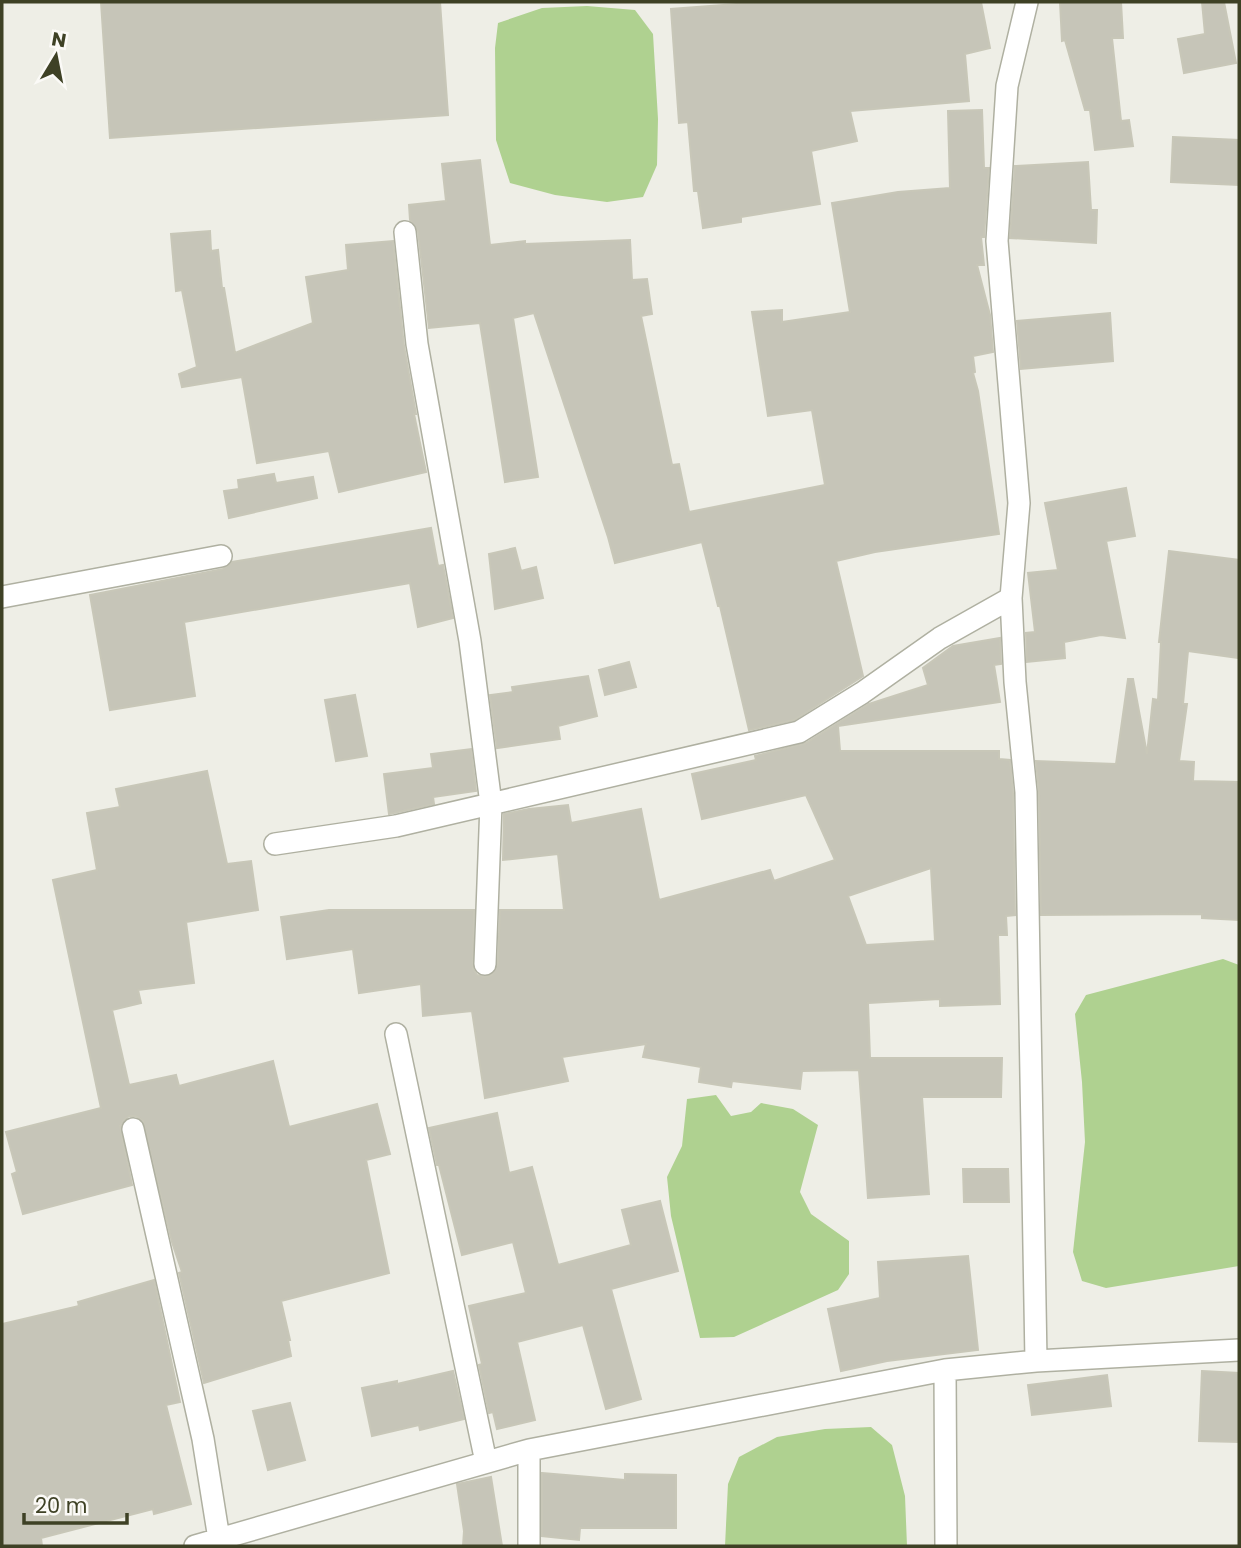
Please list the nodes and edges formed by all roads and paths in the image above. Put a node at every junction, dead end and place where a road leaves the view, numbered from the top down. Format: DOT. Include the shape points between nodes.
graph roads {
  1 [pos="1027,2"];
  2 [pos="405,232"];
  3 [pos="220,556"];
  4 [pos="2,597"];
  5 [pos="1011,598"];
  6 [pos="491,804"];
  7 [pos="275,844"];
  8 [pos="485,964"];
  9 [pos="396,1034"];
  10 [pos="133,1129"];
  11 [pos="1239,1350"];
  12 [pos="1036,1361"];
  13 [pos="945,1370"];
  14 [pos="529,1450"];
  15 [pos="486,1462"];
  16 [pos="219,1539"];
  17 [pos="195,1546"];
  18 [pos="529,1546"];
  19 [pos="946,1546"];
  1 -- 5 [label="street" via="1007,86 997,241 1019,503"];
  2 -- 6 [label="street" via="417,344 470,641"];
  3 -- 4 [label="street"];
  5 -- 6 [label="street" via="940,638 799,732"];
  5 -- 12 [label="street" via="1026,792"];
  6 -- 7 [label="street" via="396,826"];
  6 -- 8 [label="street"];
  9 -- 15 [label="street"];
  10 -- 16 [label="street" via="203,1439"];
  11 -- 12 [label="street"];
  12 -- 13 [label="street"];
  13 -- 14 [label="street"];
  13 -- 19 [label="street"];
  14 -- 15 [label="street"];
  14 -- 18 [label="street"];
  15 -- 16 [label="street"];
  16 -- 17 [label="street"];
}
